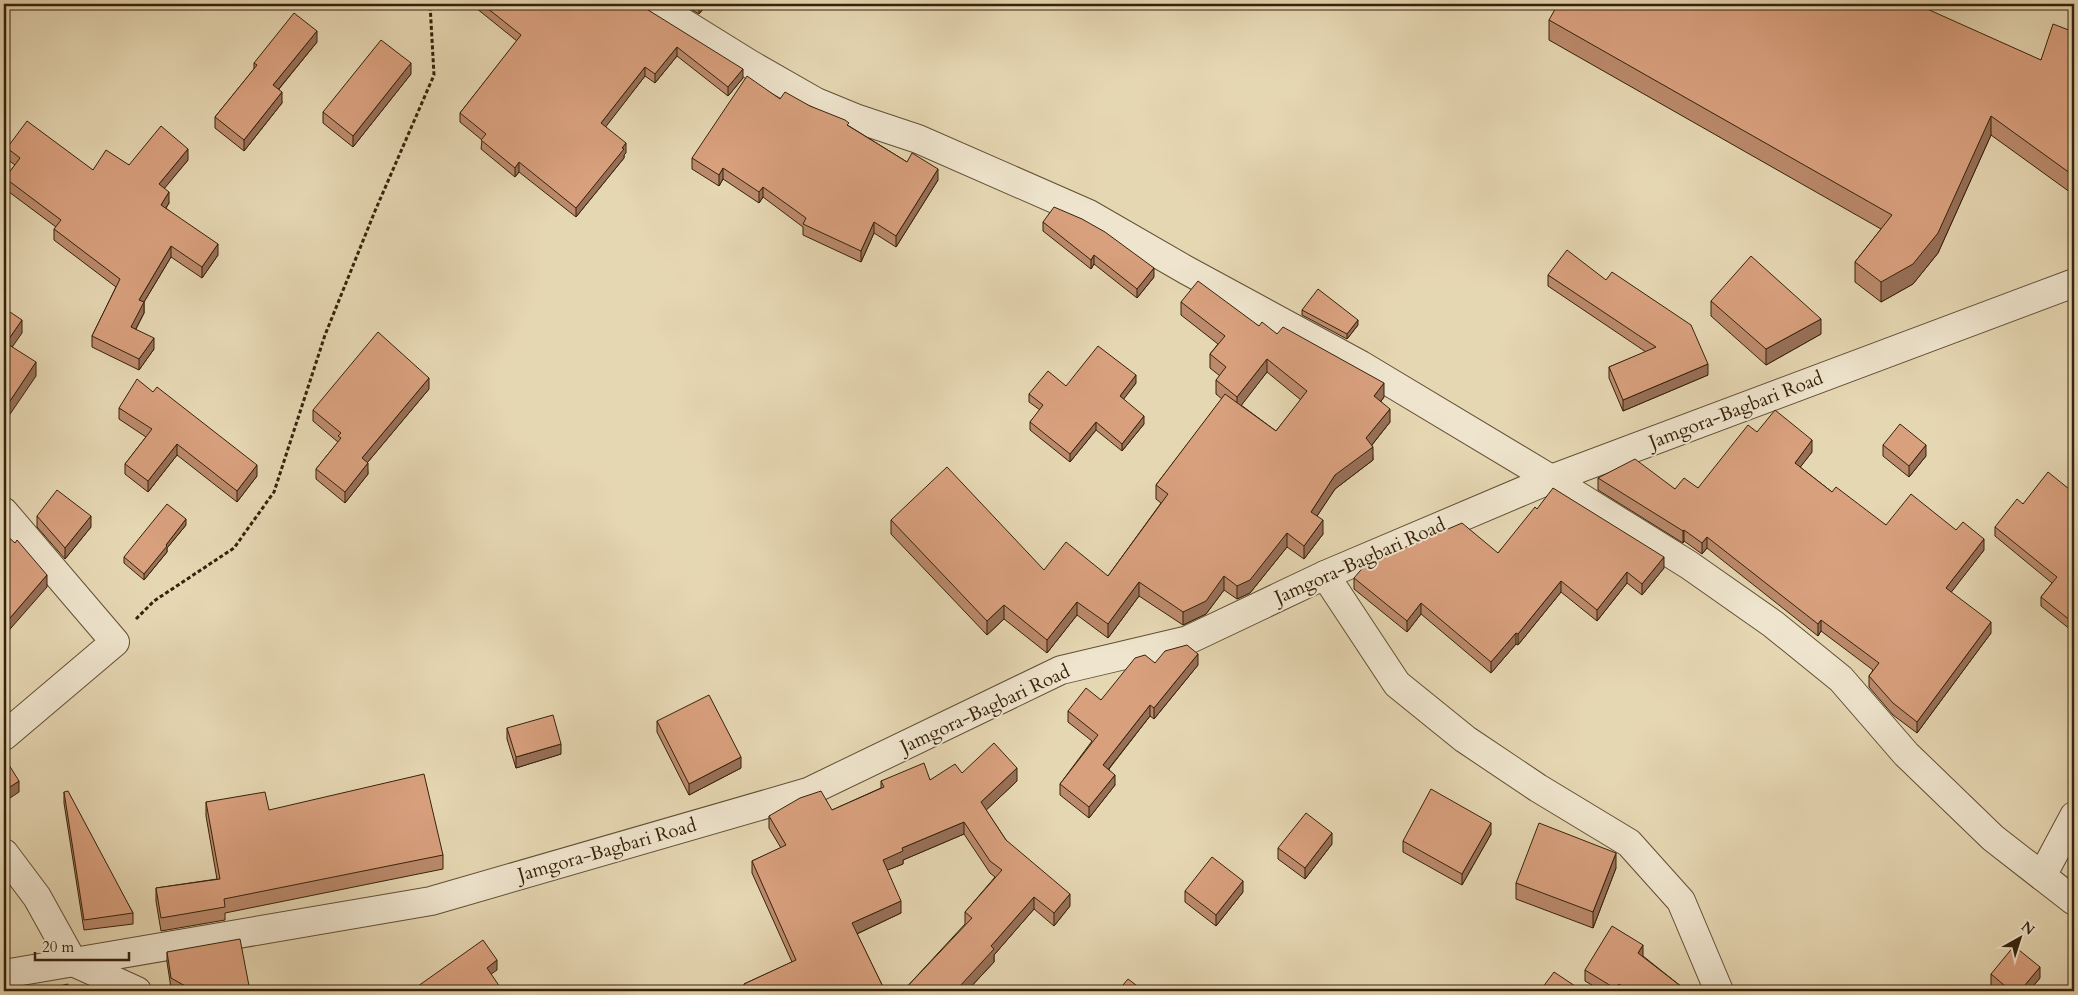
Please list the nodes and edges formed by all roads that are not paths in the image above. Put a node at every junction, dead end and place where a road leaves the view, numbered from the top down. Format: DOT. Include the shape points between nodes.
graph roads {
  1 [pos="654,4"];
  2 [pos="2074,283"];
  3 [pos="1552,479"];
  4 [pos="4,512"];
  5 [pos="1325,575"];
  6 [pos="4,736"];
  7 [pos="2074,816"];
  8 [pos="4,854"];
  9 [pos="2042,876"];
  10 [pos="2074,901"];
  11 [pos="73,962"];
  12 [pos="4,974"];
  13 [pos="137,991"];
  14 [pos="1719,991"];
  1 -- 3 [label="street" via="816,102 918,139 1088,214 1361,365"];
  2 -- 3 [label="street, Jamgora-Bagbari Road"];
  3 -- 5 [label="street, Jamgora-Bagbari Road"];
  3 -- 9 [label="street" via="1688,565 1773,624 1841,679 1906,754 1993,838"];
  4 -- 6 [label="street" via="115,642"];
  5 -- 11 [label="street, Jamgora-Bagbari Road" via="1188,640 1061,670 808,792 431,901"];
  5 -- 14 [label="street" via="1397,684 1465,739 1629,843 1681,900"];
  7 -- 9 [label="street"];
  8 -- 11 [label="street" via="37,897"];
  9 -- 10 [label="street"];
  11 -- 12 [label="street, Jamgora-Bagbari Road"];
  11 -- 13 [label="street"];
}
